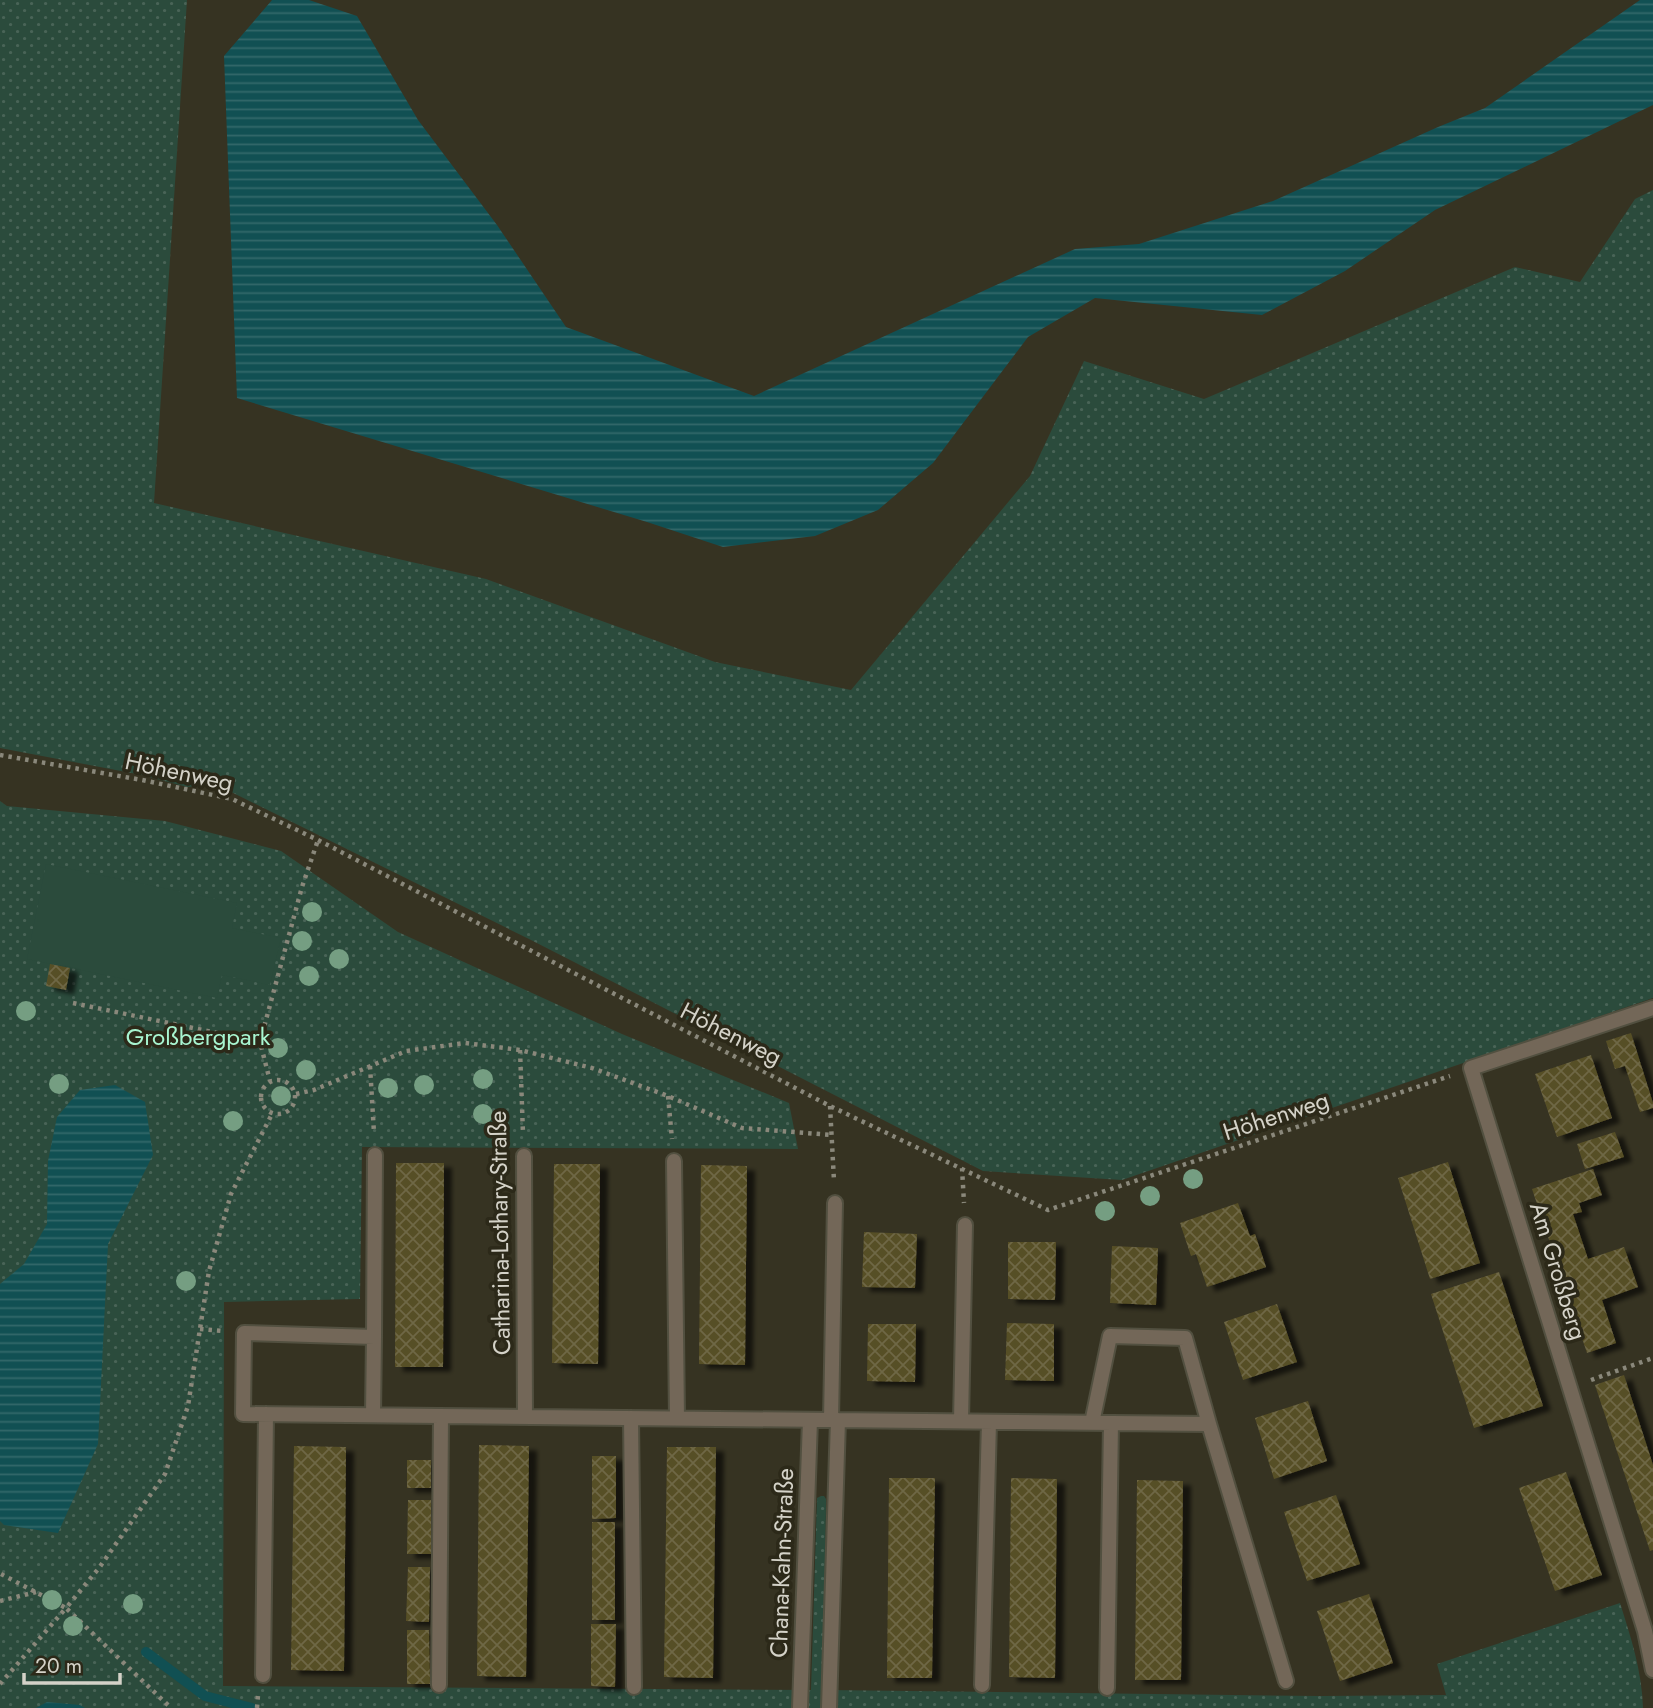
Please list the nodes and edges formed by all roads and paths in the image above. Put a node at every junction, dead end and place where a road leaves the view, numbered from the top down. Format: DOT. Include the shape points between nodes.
graph roads {
  1 [pos="0,755"];
  2 [pos="318,841"];
  3 [pos="73,1003"];
  4 [pos="1653,1008"];
  5 [pos="260,1042"];
  6 [pos="520,1050"];
  7 [pos="370,1066"];
  8 [pos="1451,1076"];
  9 [pos="270,1081"];
  10 [pos="296,1094"];
  11 [pos="668,1096"];
  12 [pos="830,1105"];
  13 [pos="272,1114"];
  14 [pos="832,1135"];
  15 [pos="375,1155"];
  16 [pos="524,1156"];
  17 [pos="674,1161"];
  18 [pos="962,1168"];
  19 [pos="835,1203"];
  20 [pos="965,1225"];
  21 [pos="373,1337"];
  22 [pos="1653,1358"];
  23 [pos="1570,1388"];
  24 [pos="266,1414"];
  25 [pos="373,1415"];
  26 [pos="441,1416"];
  27 [pos="525,1417"];
  28 [pos="631,1418"];
  29 [pos="677,1418"];
  30 [pos="810,1420"];
  31 [pos="834,1420"];
  32 [pos="961,1421"];
  33 [pos="989,1422"];
  34 [pos="1093,1423"];
  35 [pos="1111,1423"];
  36 [pos="1209,1424"];
  37 [pos="1,1574"];
  38 [pos="36,1592"];
  39 [pos="0,1601"];
  40 [pos="66,1608"];
  41 [pos="1653,1670"];
  42 [pos="263,1675"];
  43 [pos="1286,1681"];
  44 [pos="0,1684"];
  45 [pos="439,1685"];
  46 [pos="982,1685"];
  47 [pos="634,1687"];
  48 [pos="1107,1688"];
  49 [pos="171,1708"];
  50 [pos="800,1708"];
  51 [pos="829,1708"];
  1 -- 2 [label="path, Höhenweg" via="232,799"];
  2 -- 5 [label="path"];
  2 -- 12 [label="path, Höhenweg"];
  3 -- 5 [label="path"];
  4 -- 23 [label="street, Am Großberg" via="1471,1068"];
  5 -- 9 [label="path"];
  6 -- 7 [label="path" via="465,1042 406,1051"];
  6 -- 11 [label="path" via="593,1068"];
  6 -- 16 [label="path, Catharina-Lothary-Straße"];
  7 -- 10 [label="path"];
  7 -- 15 [label="path"];
  8 -- 18 [label="path, Höhenweg" via="1048,1210"];
  9 -- 10 [label="path" via="281,1079 291,1084"];
  9 -- 13 [label="path" via="261,1091 262,1105"];
  10 -- 13 [label="path" via="294,1105 285,1114"];
  11 -- 14 [label="path" via="742,1128"];
  11 -- 17 [label="path"];
  12 -- 14 [label="path"];
  12 -- 18 [label="path, Höhenweg"];
  13 -- 40 [label="path" via="231,1194 209,1271 188,1406 165,1474"];
  14 -- 19 [label="path"];
  15 -- 21 [label="street"];
  16 -- 27 [label="street, Catharina-Lothary-Straße"];
  17 -- 29 [label="street"];
  18 -- 20 [label="path"];
  19 -- 31 [label="street"];
  20 -- 32 [label="street"];
  21 -- 24 [label="street" via="244,1333 243,1414"];
  21 -- 25 [label="street"];
  22 -- 23 [label="path"];
  23 -- 41 [label="street, Am Großberg"];
  24 -- 25 [label="street"];
  24 -- 42 [label="street"];
  25 -- 26 [label="street"];
  26 -- 27 [label="street"];
  26 -- 45 [label="street"];
  27 -- 28 [label="street"];
  28 -- 29 [label="street"];
  28 -- 47 [label="street"];
  29 -- 30 [label="street"];
  30 -- 31 [label="street"];
  30 -- 50 [label="street, Chana-Kahn-Straße"];
  31 -- 32 [label="street"];
  31 -- 51 [label="street, Chana-Kahn-Straße"];
  32 -- 33 [label="street"];
  33 -- 34 [label="street"];
  33 -- 46 [label="street"];
  34 -- 35 [label="street"];
  34 -- 36 [label="street" via="1110,1336 1185,1338"];
  35 -- 36 [label="street"];
  35 -- 48 [label="street"];
  36 -- 43 [label="street"];
  37 -- 38 [label="path"];
  38 -- 39 [label="path"];
  38 -- 40 [label="path"];
  40 -- 44 [label="path"];
  40 -- 49 [label="path"];
}
